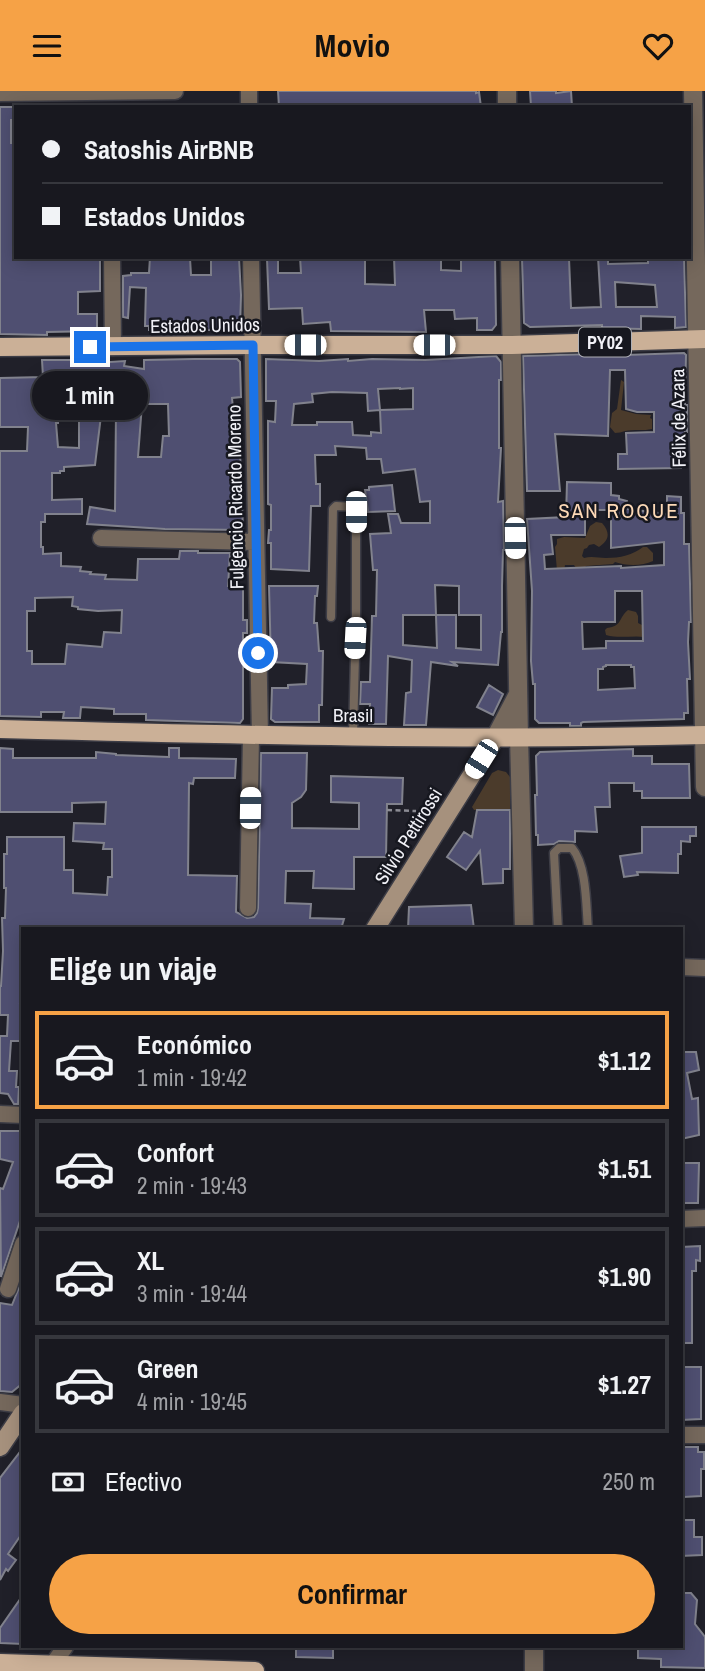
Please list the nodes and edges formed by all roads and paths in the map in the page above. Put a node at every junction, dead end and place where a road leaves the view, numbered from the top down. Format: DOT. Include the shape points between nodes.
graph roads {
  1 [pos="110,91"];
  2 [pos="175,91"];
  3 [pos="693,91"];
  4 [pos="0,93"];
  5 [pos="112,259"];
  6 [pos="251,259"];
  7 [pos="510,259"];
  8 [pos="702,339"];
  9 [pos="253,345"];
  10 [pos="512,345"];
  11 [pos="0,347"];
  12 [pos="113,347"];
  13 [pos="101,538"];
  14 [pos="256,542"];
  15 [pos="331,617"];
  16 [pos="518,692"];
  17 [pos="0,729"];
  18 [pos="705,735"];
  19 [pos="255,736"];
  20 [pos="353,736"];
  21 [pos="495,737"];
  22 [pos="519,737"];
  23 [pos="705,787"];
  24 [pos="387,810"];
  25 [pos="416,811"];
  26 [pos="248,908"];
  27 [pos="376,927"];
  28 [pos="524,927"];
  29 [pos="558,927"];
  30 [pos="588,927"];
  31 [pos="683,967"];
  32 [pos="705,968"];
  33 [pos="0,1114"];
  34 [pos="21,1115"];
  35 [pos="705,1218"];
  36 [pos="683,1219"];
  37 [pos="21,1250"];
  38 [pos="8,1289"];
  39 [pos="0,1402"];
  40 [pos="21,1405"];
  41 [pos="21,1417"];
  42 [pos="683,1435"];
  43 [pos="705,1436"];
  44 [pos="10,1438"];
  45 [pos="64,1648"];
  46 [pos="534,1648"];
  47 [pos="0,1663"];
  48 [pos="51,1667"];
  49 [pos="255,1671"];
  50 [pos="534,1671"];
  1 -- 2 [label="street"];
  1 -- 4 [label="street"];
  3 -- 8 [label="street, Félix de Azara"];
  5 -- 12 [label="street"];
  6 -- 9 [label="street, Fulgencio Ricardo Moreno"];
  7 -- 10 [label="street"];
  8 -- 10 [label="main road, Estados Unidos / PY02"];
  8 -- 18 [label="street, Félix de Azara"];
  9 -- 10 [label="main road, Estados Unidos"];
  9 -- 12 [label="main road, Estados Unidos"];
  9 -- 14 [label="street, Fulgencio Ricardo Moreno"];
  10 -- 16 [label="street"];
  11 -- 12 [label="main road, Estados Unidos"];
  13 -- 14 [label="street"];
  14 -- 19 [label="street, Fulgencio Ricardo Moreno"];
  15 -- 20 [label="lane" via="332,509 354,507"];
  16 -- 21 [label="street, Silvio Pettirossi"];
  16 -- 22 [label="street"];
  17 -- 19 [label="main road, Brasil"];
  18 -- 22 [label="main road, Brasil"];
  18 -- 23 [label="street, Félix de Azara"];
  19 -- 20 [label="main road, Brasil"];
  19 -- 26 [label="street, Fulgencio Ricardo Moreno"];
  20 -- 21 [label="main road, Brasil"];
  21 -- 22 [label="main road, Brasil"];
  21 -- 27 [label="main road, Silvio Pettirossi"];
  22 -- 28 [label="street"];
  24 -- 25 [label="path"];
  29 -- 30 [label="lane" via="554,853 559,848 572,848 579,857"];
  31 -- 32 [label="street"];
  33 -- 34 [label="street"];
  35 -- 36 [label="street"];
  37 -- 38 [label="street"];
  39 -- 40 [label="street"];
  41 -- 44 [label="main road"];
  42 -- 43 [label="street"];
  45 -- 48 [label="street"];
  46 -- 50 [label="street"];
  47 -- 48 [label="main road"];
  48 -- 49 [label="main road"];
}
